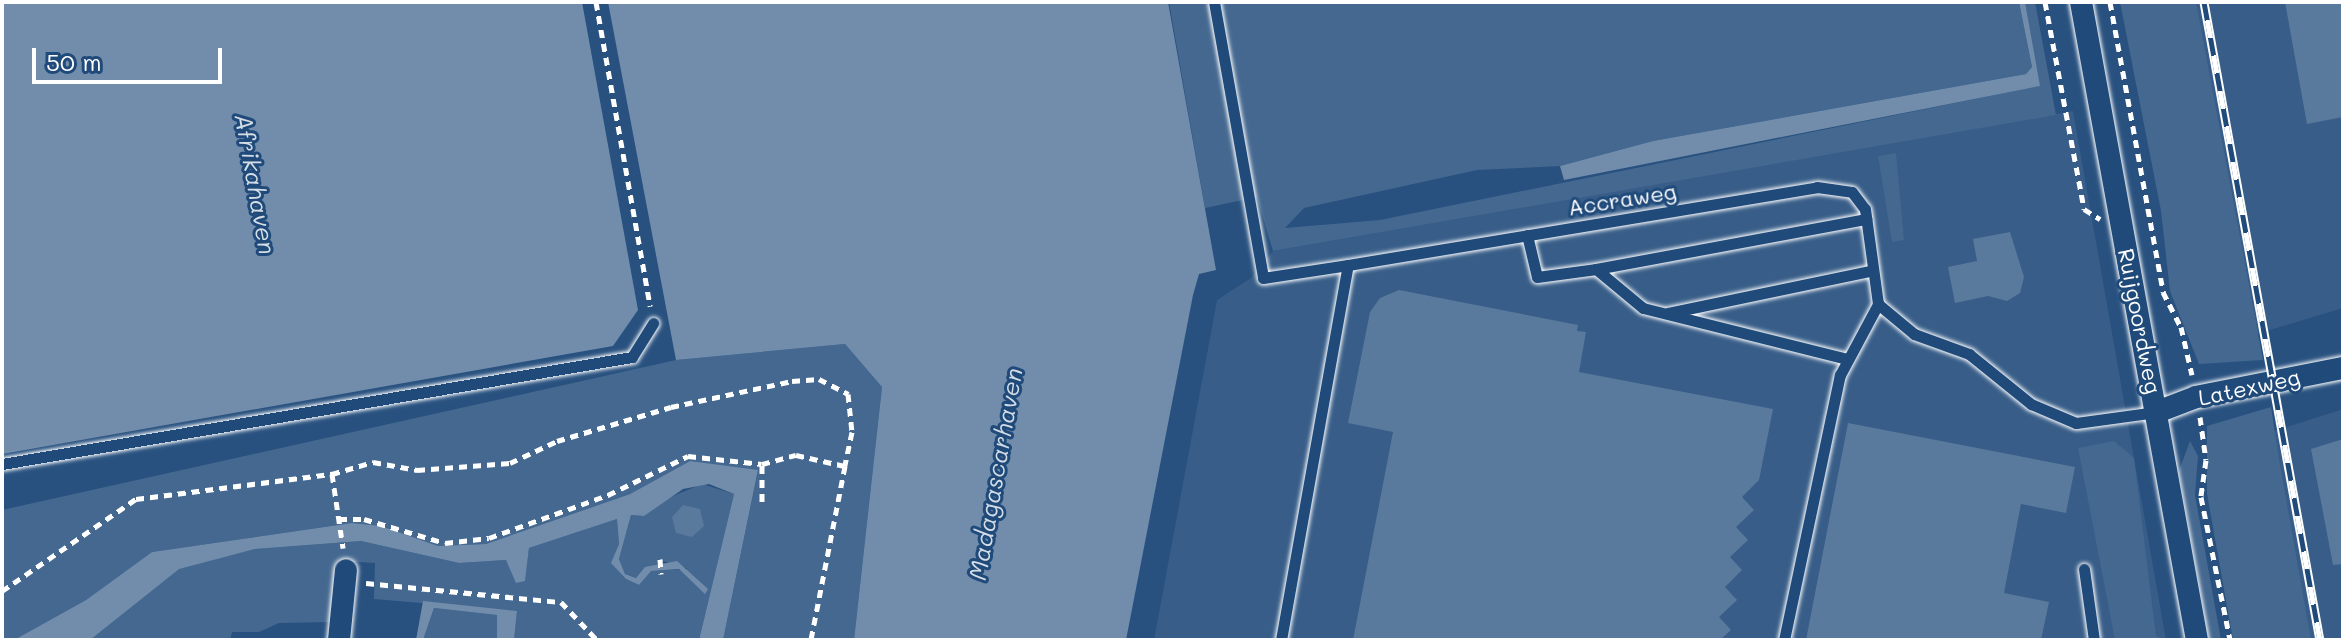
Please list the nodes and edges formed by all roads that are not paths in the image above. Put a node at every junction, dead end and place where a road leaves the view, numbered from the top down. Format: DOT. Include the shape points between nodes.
graph roads {
  1 [pos="1214,2"];
  2 [pos="2081,2"];
  3 [pos="1866,219"];
  4 [pos="1527,235"];
  5 [pos="1348,265"];
  6 [pos="1596,269"];
  7 [pos="1873,270"];
  8 [pos="1878,304"];
  9 [pos="1664,313"];
  10 [pos="653,323"];
  11 [pos="1848,359"];
  12 [pos="2343,368"];
  13 [pos="2157,412"];
  14 [pos="2,464"];
  15 [pos="345,568"];
  16 [pos="2084,569"];
  17 [pos="339,640"];
  18 [pos="1281,640"];
  19 [pos="1784,640"];
  20 [pos="2094,640"];
  21 [pos="2197,640"];
  1 -- 5 [label="lane, Accraweg" via="1263,278"];
  2 -- 13 [label="street, Ruijgoordweg"];
  3 -- 4 [label="lane, Accraweg" via="1852,192 1817,187"];
  3 -- 6 [label="lane"];
  3 -- 7 [label="lane"];
  4 -- 5 [label="lane, Accraweg"];
  4 -- 6 [label="lane" via="1537,277"];
  5 -- 18 [label="lane"];
  6 -- 9 [label="lane" via="1643,308"];
  7 -- 8 [label="lane"];
  7 -- 9 [label="lane"];
  8 -- 11 [label="lane"];
  8 -- 13 [label="lane" via="1914,334 1969,354 2031,404 2076,423"];
  9 -- 11 [label="lane"];
  10 -- 14 [label="lane" via="632,357"];
  11 -- 19 [label="lane"];
  12 -- 13 [label="street, Latexweg" via="2196,397"];
  13 -- 21 [label="street, Ruijgoordweg"];
  15 -- 17 [label="street"];
  16 -- 20 [label="lane"];
}
